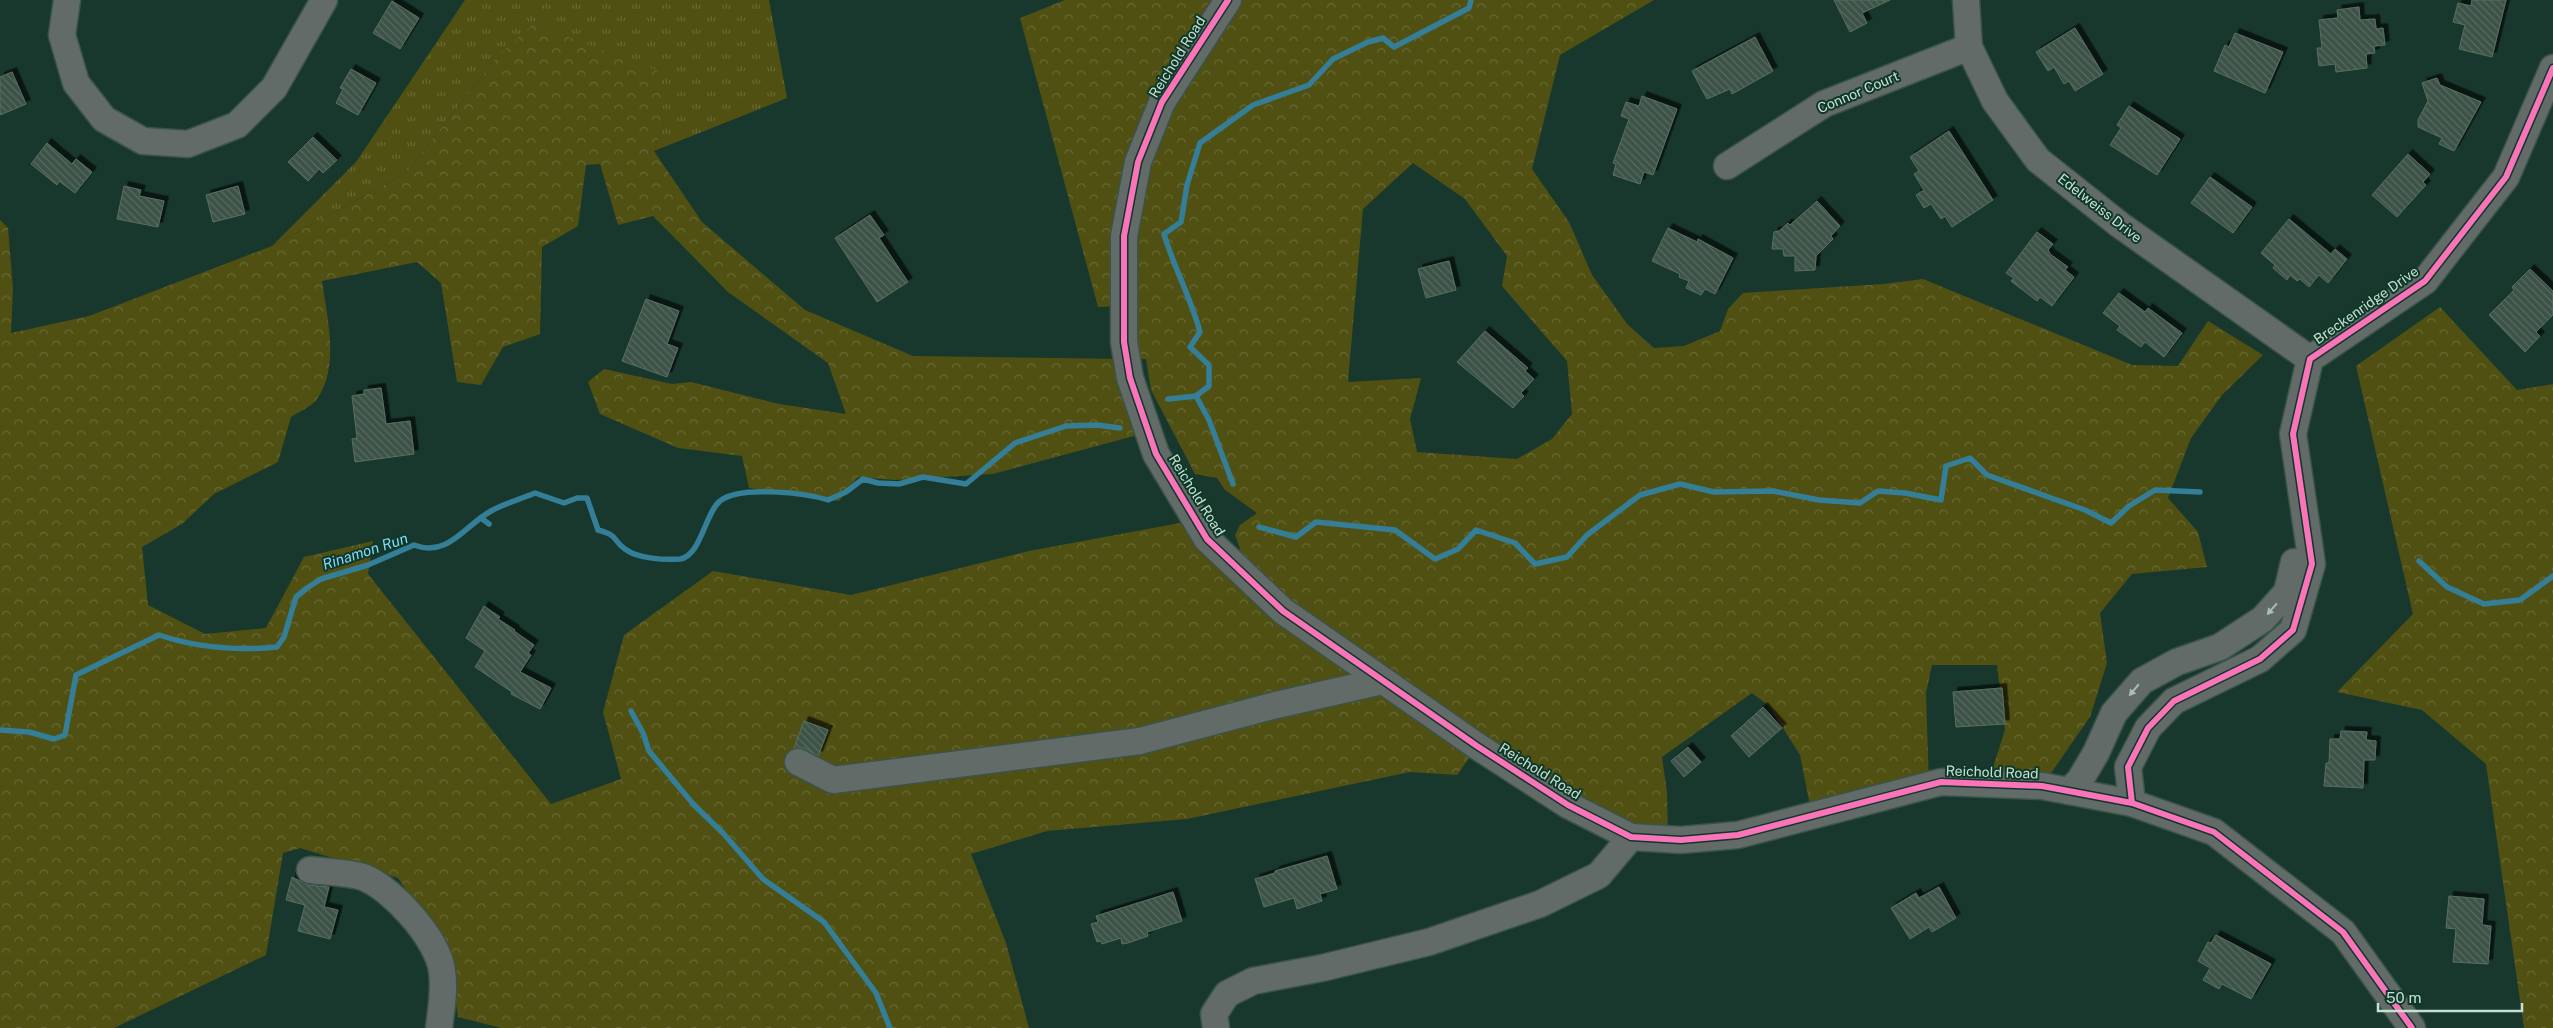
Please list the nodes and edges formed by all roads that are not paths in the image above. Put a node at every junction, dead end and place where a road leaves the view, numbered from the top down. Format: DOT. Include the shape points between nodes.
graph roads {
  1 [pos="67,0"];
  2 [pos="324,0"];
  3 [pos="1228,0"];
  4 [pos="1966,0"];
  5 [pos="1969,47"];
  6 [pos="2553,68"];
  7 [pos="1727,166"];
  8 [pos="2310,359"];
  9 [pos="2307,534"];
  10 [pos="1382,681"];
  11 [pos="798,762"];
  12 [pos="2069,791"];
  13 [pos="2132,803"];
  14 [pos="1631,836"];
  15 [pos="310,870"];
  16 [pos="439,1028"];
  17 [pos="1216,1028"];
  18 [pos="2412,1028"];
  1 -- 2 [label="street" via="62,35 76,83 104,119 143,141 188,144 237,125 274,88"];
  3 -- 10 [label="street, Reichold Road" via="1162,102 1138,162 1124,236 1124,342 1130,378 1156,454 1207,539 1284,611"];
  4 -- 5 [label="street, Edelweiss Drive"];
  5 -- 7 [label="street, Connor Court" via="1824,104"];
  5 -- 8 [label="street, Edelweiss Drive" via="1995,101 2038,160 2120,224"];
  6 -- 8 [label="street, Breckenridge Drive" via="2506,177 2425,280"];
  8 -- 9 [label="street, Breckenridge Drive" via="2293,434"];
  9 -- 12 [label="street, one-way" via="2295,557 2287,592 2263,619 2220,647 2177,662 2142,681 2114,714 2096,753 2080,780"];
  9 -- 13 [label="street, Breckenridge Drive" via="2312,564 2293,630 2260,659 2174,700 2148,728 2128,767"];
  10 -- 11 [label="street" via="1140,741 833,780"];
  10 -- 14 [label="street, Reichold Road" via="1568,805"];
  12 -- 13 [label="street, Reichold Road"];
  12 -- 14 [label="street, Reichold Road" via="2027,784 1941,782 1738,835 1681,840"];
  13 -- 18 [label="street, Reichold Road" via="2214,832 2343,932"];
  14 -- 17 [label="street" via="1599,875 1540,904 1429,942 1253,981 1227,994 1214,1014"];
  15 -- 16 [label="street" via="361,877 377,884 407,911 434,948 442,969 444,989"];
}
